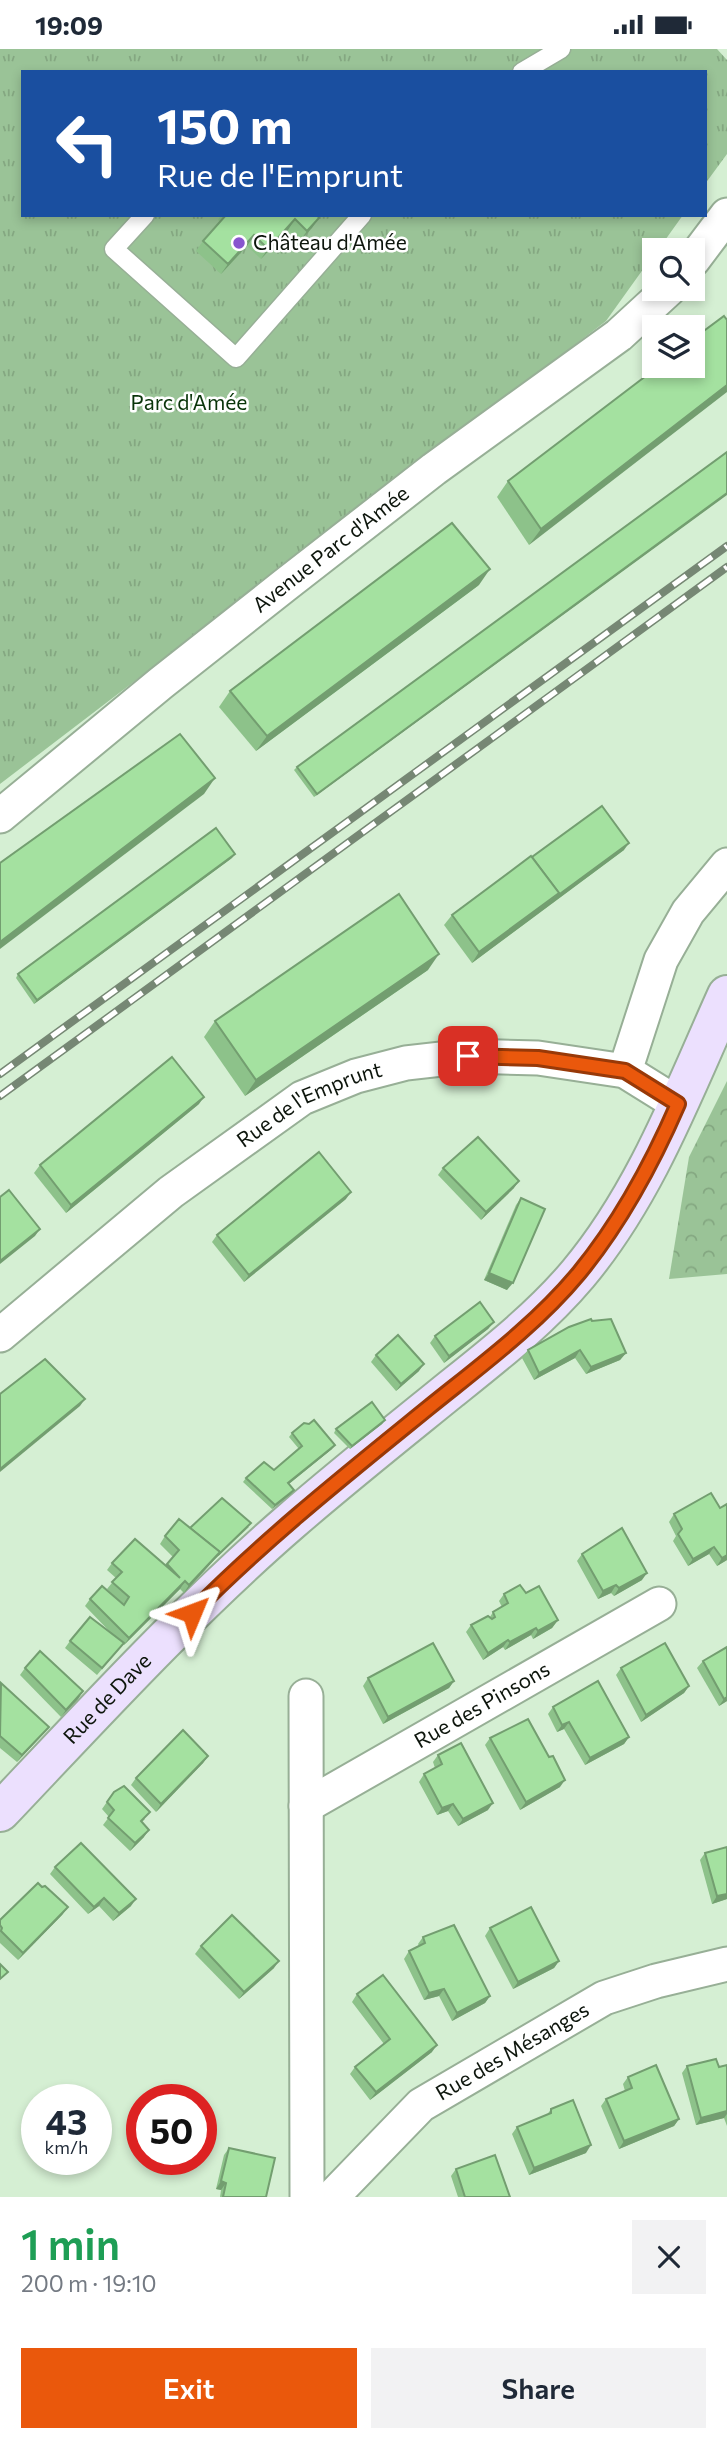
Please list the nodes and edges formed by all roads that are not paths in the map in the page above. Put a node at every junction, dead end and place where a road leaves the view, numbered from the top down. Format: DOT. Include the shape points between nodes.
graph roads {
  1 [pos="561,49"];
  2 [pos="525,70"];
  3 [pos="727,215"];
  4 [pos="143,217"];
  5 [pos="360,217"];
  6 [pos="705,244"];
  7 [pos="656,301"];
  8 [pos="0,816"];
  9 [pos="727,865"];
  10 [pos="727,995"];
  11 [pos="625,1071"];
  12 [pos="678,1104"];
  13 [pos="0,1335"];
  14 [pos="659,1604"];
  15 [pos="306,1696"];
  16 [pos="306,1806"];
  17 [pos="0,1812"];
  18 [pos="727,1963"];
  19 [pos="307,2197"];
  20 [pos="332,2197"];
  1 -- 2 [label="lane"];
  3 -- 6 [label="street"];
  4 -- 5 [label="lane" via="114,249 236,358"];
  7 -- 8 [label="street, Avenue Parc d'Amée" via="618,335 434,469 254,610"];
  9 -- 11 [label="street" via="688,912 661,960"];
  10 -- 12 [label="main road, Rue de Dave"];
  11 -- 12 [label="street, Rue de l'Emprunt"];
  11 -- 13 [label="street, Rue de l'Emprunt" via="538,1058 468,1056 394,1066 302,1098 171,1192"];
  12 -- 17 [label="main road, Rue de Dave" via="660,1146 579,1273 497,1352 300,1513 210,1594"];
  14 -- 16 [label="street, Rue des Pinsons"];
  15 -- 16 [label="street"];
  16 -- 19 [label="street"];
  18 -- 20 [label="street, Rue des Mésanges" via="604,1998 421,2105"];
}
